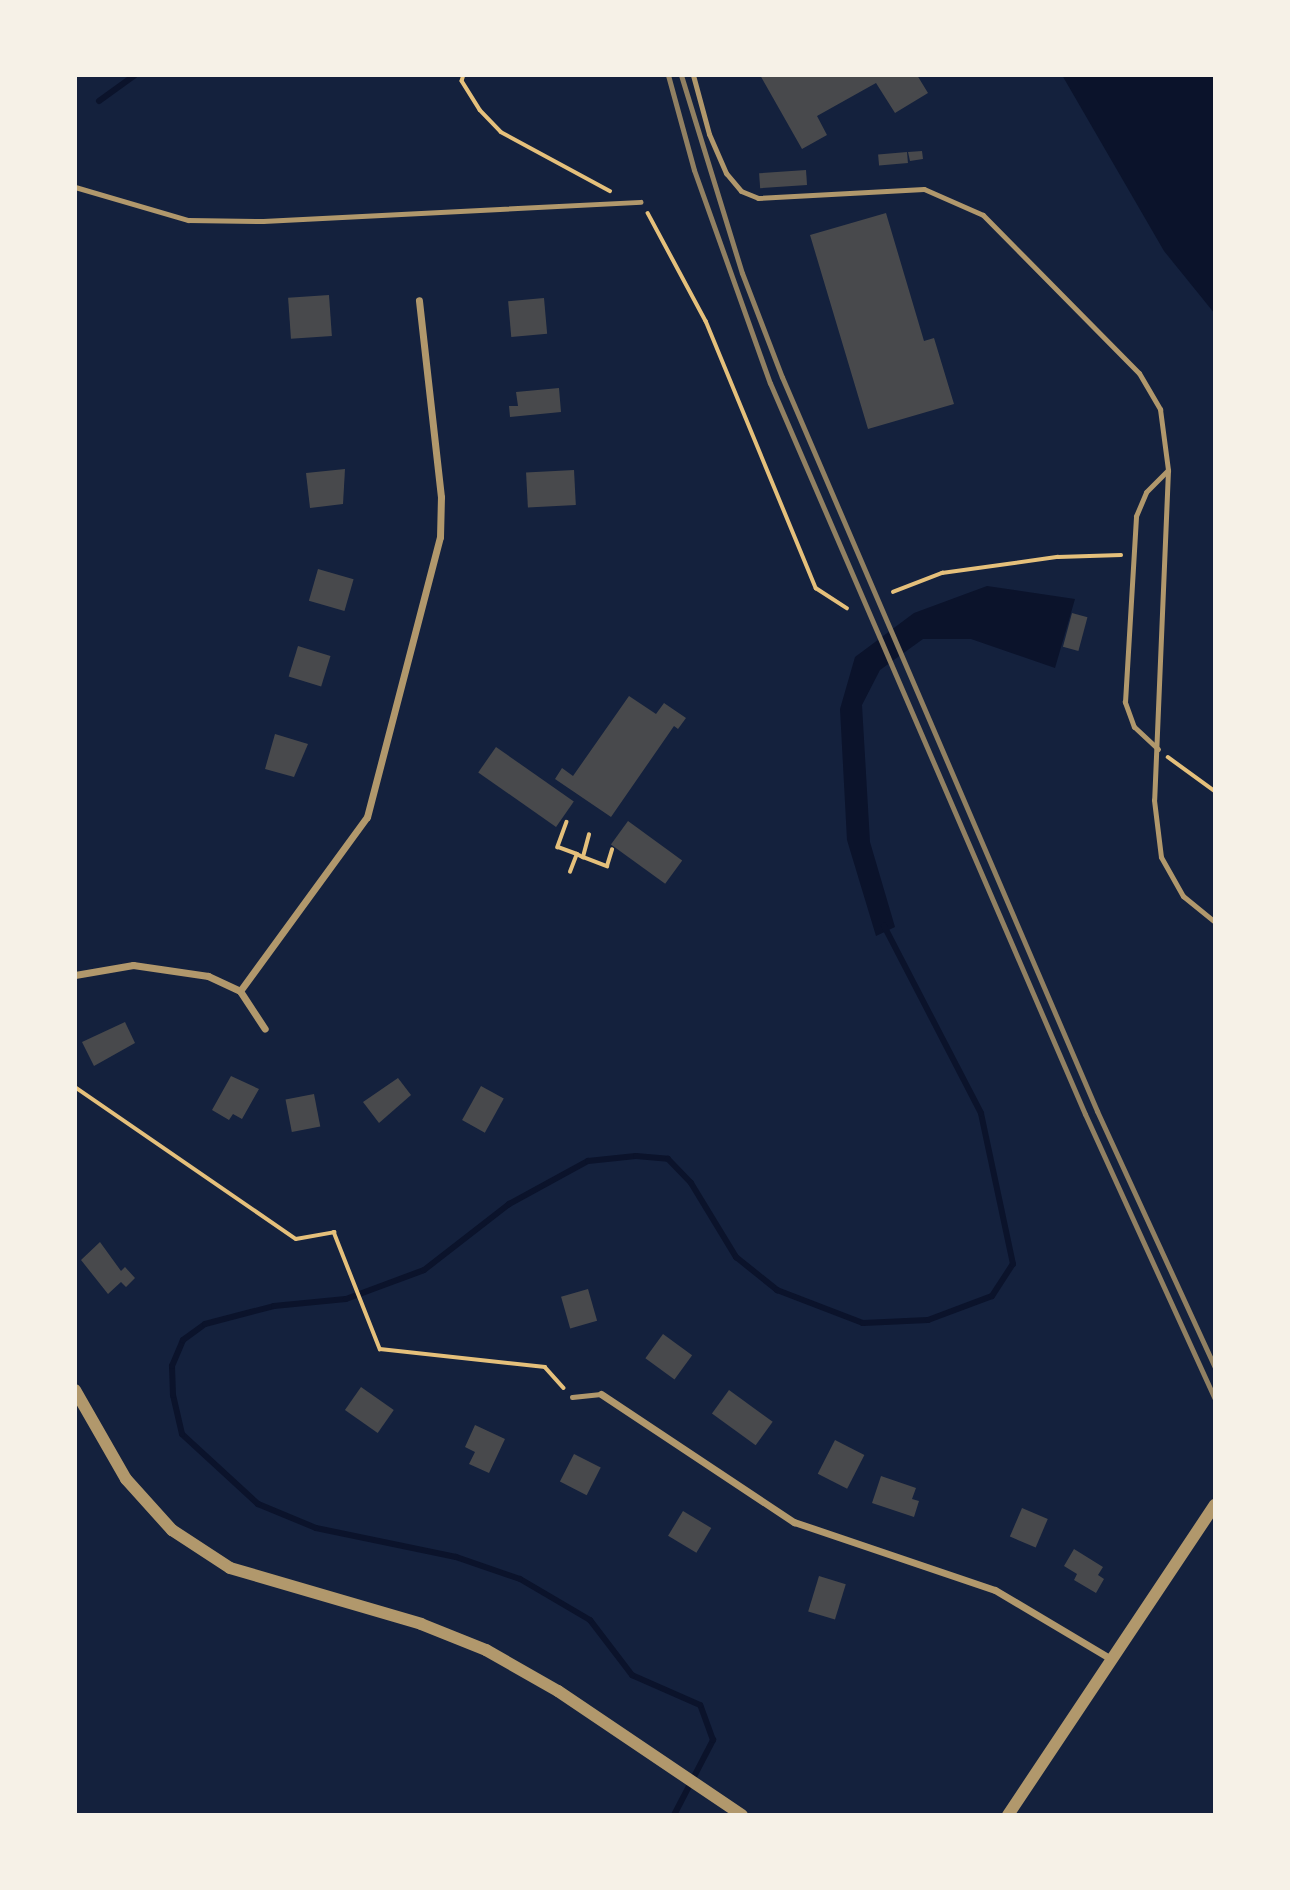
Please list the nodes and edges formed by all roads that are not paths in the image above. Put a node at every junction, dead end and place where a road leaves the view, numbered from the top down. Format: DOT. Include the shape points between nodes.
graph roads {
  1 [pos="693,75"];
  2 [pos="75,187"];
  3 [pos="642,202"];
  4 [pos="419,300"];
  5 [pos="1167,470"];
  6 [pos="1158,749"];
  7 [pos="1215,922"];
  8 [pos="75,975"];
  9 [pos="240,991"];
  10 [pos="265,1029"];
  11 [pos="75,1390"];
  12 [pos="601,1394"];
  13 [pos="572,1397"];
  14 [pos="1215,1505"];
  15 [pos="1111,1659"];
  16 [pos="742,1815"];
  17 [pos="1008,1815"];
  1 -- 5 [label="lane" via="713,144 726,173 741,191 758,198 924,189 983,215 1139,373 1160,409"];
  2 -- 3 [label="lane" via="188,220 263,221"];
  4 -- 9 [label="street" via="440,497 440,537 367,817"];
  5 -- 6 [label="lane"];
  5 -- 6 [label="lane" via="1146,492 1136,516 1125,702 1134,727"];
  6 -- 7 [label="lane" via="1154,800 1161,857 1183,896"];
  8 -- 9 [label="street" via="133,965 166,967 208,976"];
  9 -- 10 [label="street"];
  11 -- 16 [label="street" via="135,1489 172,1530 230,1568 421,1624 486,1650 644,1746"];
  12 -- 13 [label="lane"];
  12 -- 15 [label="street" via="794,1522 1023,1602"];
  14 -- 15 [label="street"];
  15 -- 17 [label="street"];
}
